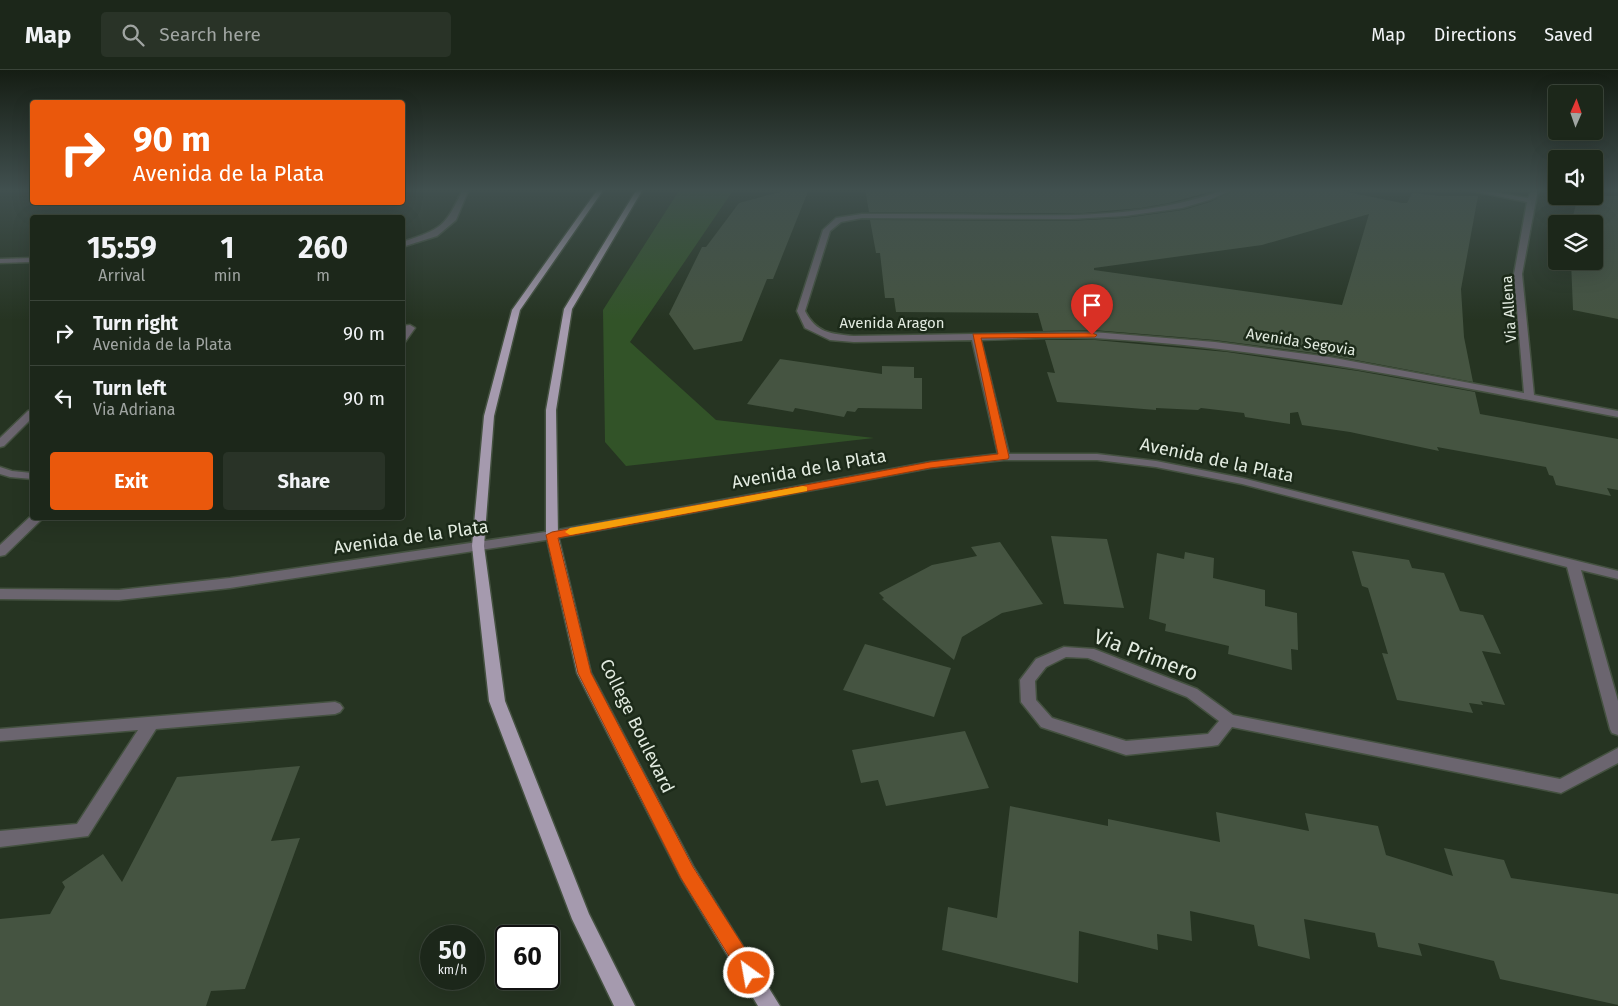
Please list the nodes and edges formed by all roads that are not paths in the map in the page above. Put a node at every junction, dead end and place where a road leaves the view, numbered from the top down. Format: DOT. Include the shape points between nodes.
graph roads {
  1 [pos="436,233"];
  2 [pos="570,233"];
  3 [pos="614,233"];
  4 [pos="826,233"];
  5 [pos="1525,233"];
  6 [pos="405,244"];
  7 [pos="30,260"];
  8 [pos="0,261"];
  9 [pos="405,329"];
  10 [pos="405,336"];
  11 [pos="976,336"];
  12 [pos="1529,398"];
  13 [pos="1618,414"];
  14 [pos="30,415"];
  15 [pos="0,444"];
  16 [pos="1004,457"];
  17 [pos="0,470"];
  18 [pos="30,476"];
  19 [pos="35,520"];
  20 [pos="552,535"];
  21 [pos="478,546"];
  22 [pos="0,552"];
  23 [pos="1573,564"];
  24 [pos="1618,576"];
  25 [pos="0,594"];
  26 [pos="335,708"];
  27 [pos="1229,720"];
  28 [pos="151,723"];
  29 [pos="1618,729"];
  30 [pos="0,735"];
  31 [pos="1618,756"];
  32 [pos="0,839"];
  33 [pos="625,1006"];
  34 [pos="770,1006"];
  1 -- 6 [label="street"];
  2 -- 21 [label="main road" via="516,310 488,416"];
  3 -- 20 [label="main road, College Boulevard" via="568,309 551,410"];
  4 -- 11 [label="street, Avenida Aragon" via="800,311 808,326 830,336 854,339"];
  5 -- 12 [label="street, Via Allena" via="1518,274"];
  7 -- 8 [label="street"];
  9 -- 10 [label="street" via="410,328"];
  11 -- 12 [label="street, Avenida Segovia" via="1092,335 1215,345 1329,360"];
  11 -- 16 [label="street"];
  12 -- 13 [label="street, Avenida Segovia"];
  14 -- 15 [label="street"];
  16 -- 20 [label="street, Avenida de la Plata" via="930,465"];
  16 -- 23 [label="street, Avenida de la Plata" via="1096,457 1156,464 1242,482"];
  17 -- 18 [label="street"];
  19 -- 22 [label="street"];
  20 -- 21 [label="street, Avenida de la Plata"];
  20 -- 34 [label="main road, College Boulevard" via="584,673 687,872"];
  21 -- 25 [label="street, Avenida de la Plata" via="230,583 119,594"];
  21 -- 33 [label="main road" via="496,701 581,919"];
  23 -- 24 [label="street, Avenida de la Plata"];
  23 -- 29 [label="street"];
  26 -- 28 [label="street"];
  27 -- 27 [label="street, Via Primero" via="1192,693 1089,653 1064,652 1041,663 1027,680 1028,702 1047,723 1126,748 1212,740"];
  27 -- 31 [label="street, Via Primero" via="1561,786"];
  28 -- 30 [label="street"];
  28 -- 32 [label="street" via="82,831"];
}
